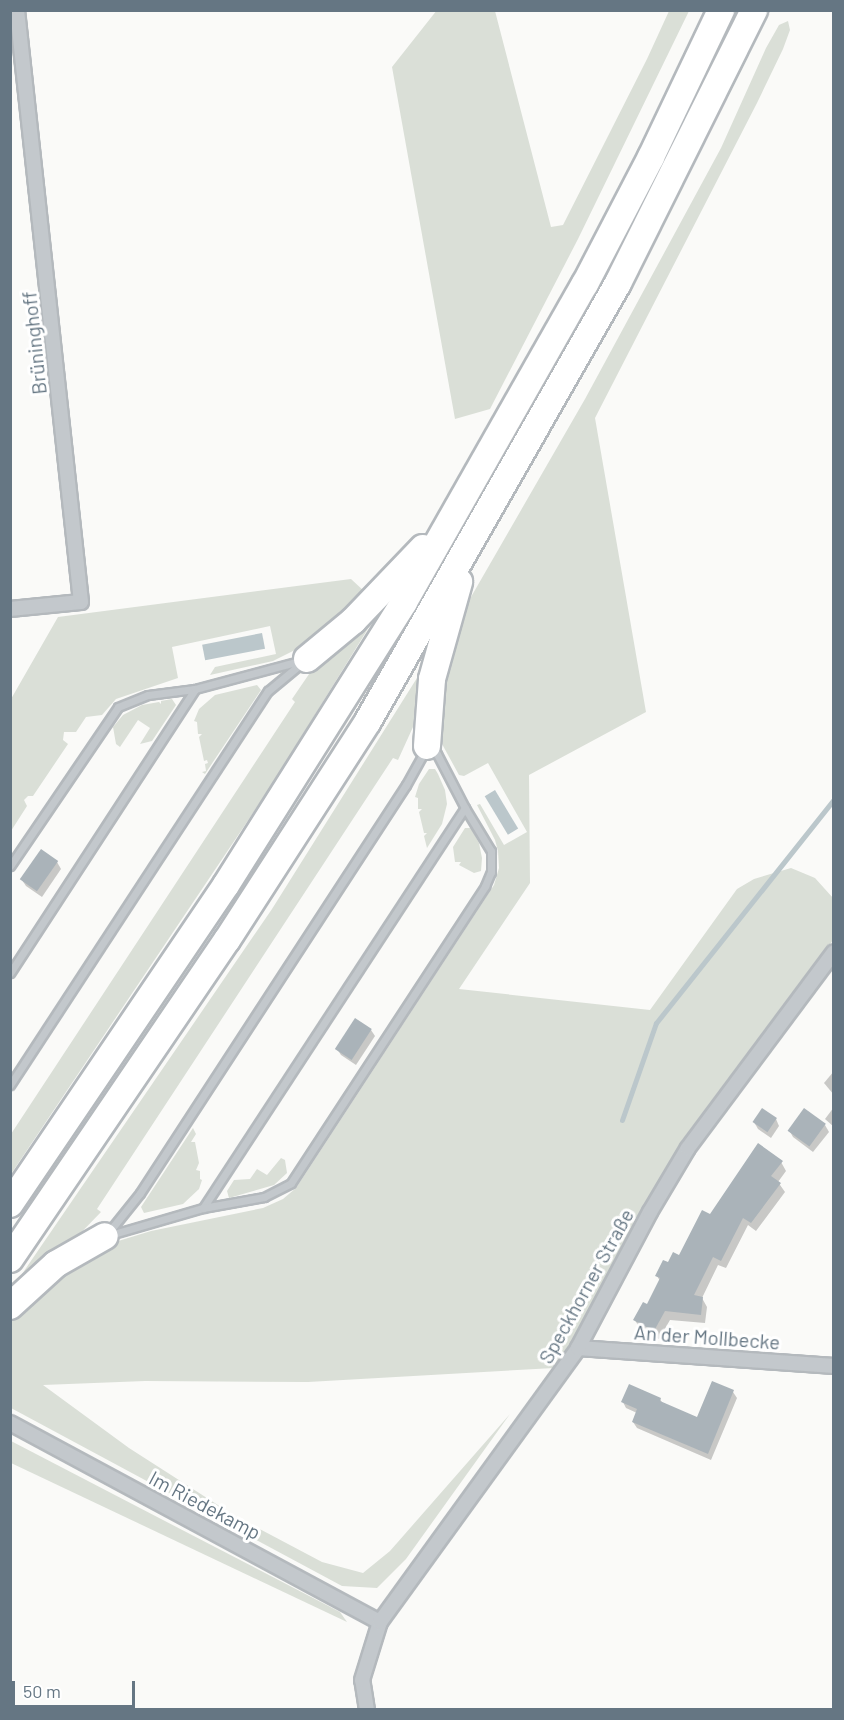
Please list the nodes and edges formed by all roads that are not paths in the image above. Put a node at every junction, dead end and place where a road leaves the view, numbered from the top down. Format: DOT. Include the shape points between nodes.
graph roads {
  1 [pos="16,10"];
  2 [pos="721,10"];
  3 [pos="754,10"];
  4 [pos="456,513"];
  5 [pos="470,545"];
  6 [pos="10,609"];
  7 [pos="306,659"];
  8 [pos="195,689"];
  9 [pos="427,746"];
  10 [pos="465,808"];
  11 [pos="10,866"];
  12 [pos="834,952"];
  13 [pos="10,973"];
  14 [pos="10,1085"];
  15 [pos="10,1204"];
  16 [pos="203,1208"];
  17 [pos="105,1236"];
  18 [pos="10,1259"];
  19 [pos="10,1306"];
  20 [pos="578,1348"];
  21 [pos="834,1366"];
  22 [pos="10,1422"];
  23 [pos="380,1622"];
  24 [pos="367,1710"];
  1 -- 6 [label="street, Brüninghoff" via="81,602"];
  2 -- 4 [label="highway" via="656,148 585,284"];
  3 -- 5 [label="highway" via="618,283"];
  4 -- 7 [label="highway" via="353,621"];
  4 -- 15 [label="highway" via="300,772 156,992"];
  5 -- 9 [label="highway" via="432,679"];
  5 -- 18 [label="highway" via="368,721 247,910"];
  7 -- 8 [label="lane"];
  7 -- 14 [label="lane" via="268,692"];
  8 -- 11 [label="lane" via="148,695 118,707"];
  8 -- 13 [label="lane"];
  9 -- 10 [label="lane" via="437,754"];
  9 -- 17 [label="lane" via="406,785 140,1193"];
  10 -- 16 [label="lane"];
  10 -- 16 [label="lane" via="491,851 488,879 291,1183 264,1197"];
  12 -- 20 [label="street, Speckhorner Straße" via="688,1148"];
  16 -- 17 [label="lane"];
  17 -- 19 [label="highway" via="56,1264"];
  20 -- 21 [label="street, An der Mollbecke"];
  20 -- 23 [label="street, Speckhorner Straße"];
  22 -- 23 [label="street, Im Riedekamp"];
  23 -- 24 [label="street, Speckhorner Straße" via="362,1680"];
}
